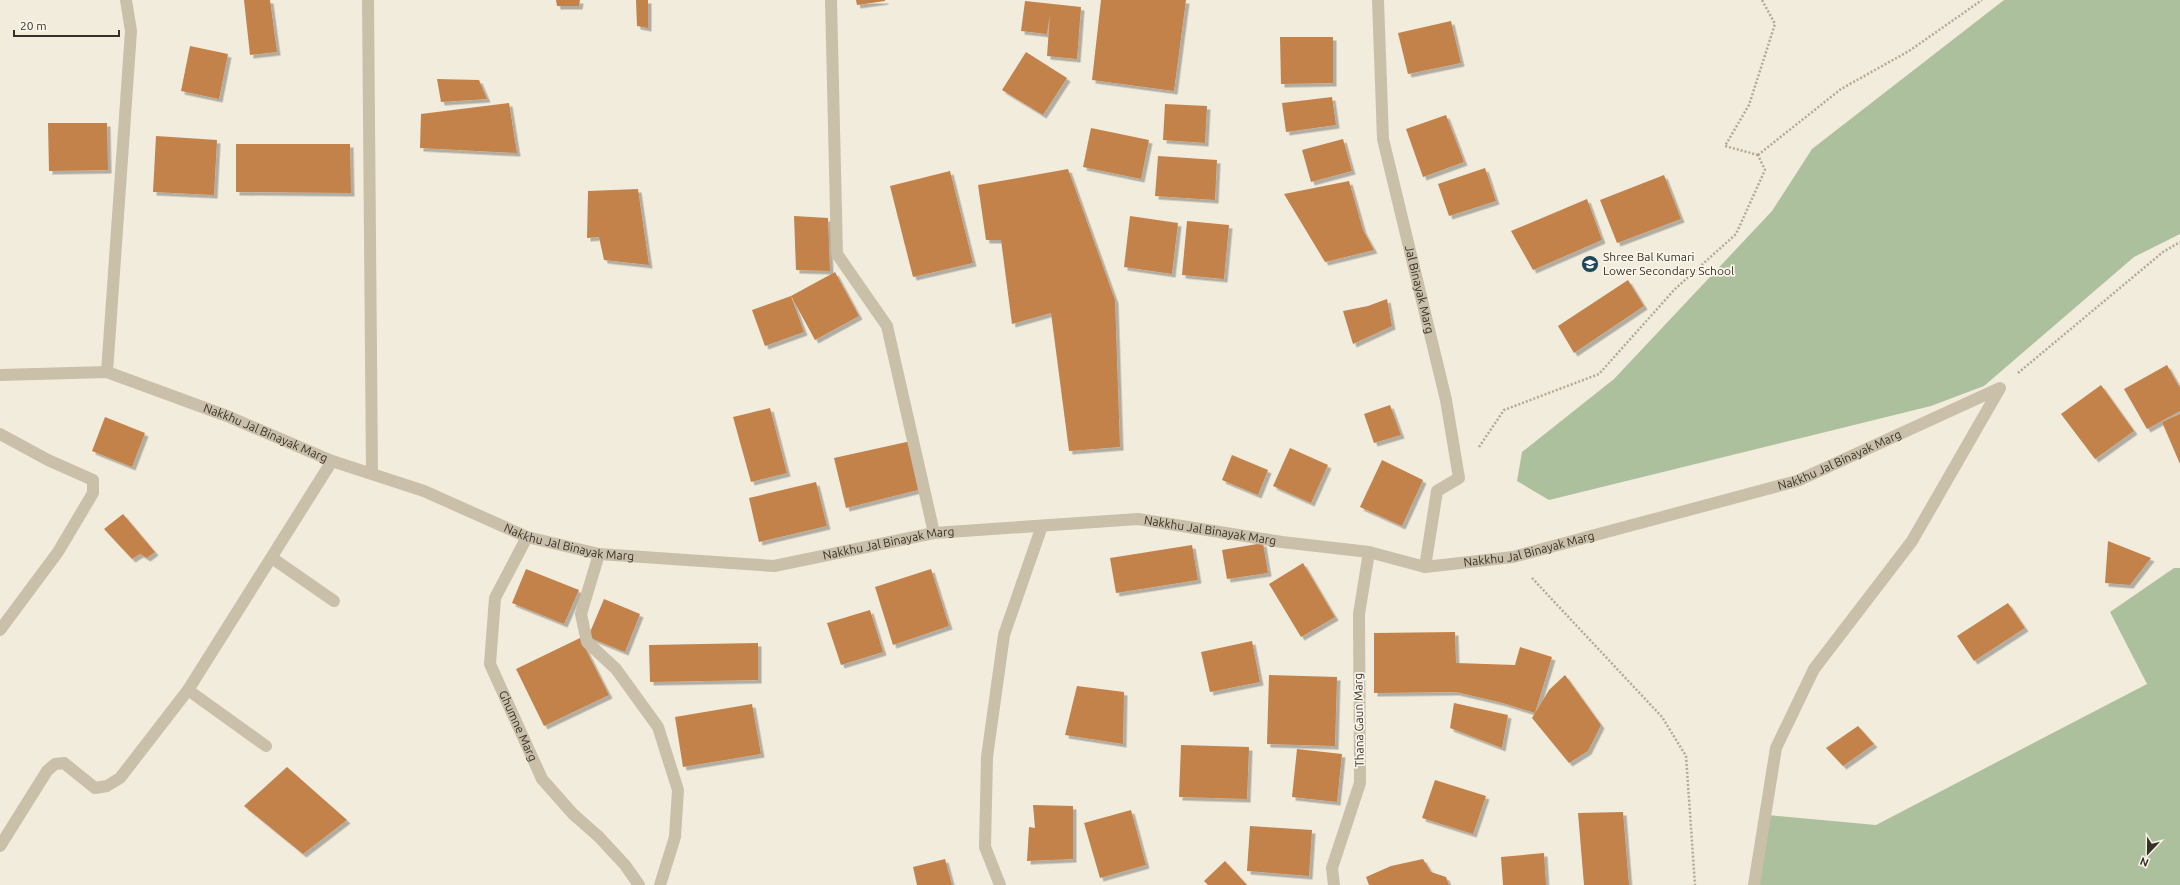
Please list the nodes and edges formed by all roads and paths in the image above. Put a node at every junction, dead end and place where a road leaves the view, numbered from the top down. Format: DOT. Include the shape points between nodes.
graph roads {
  1 [pos="126,0"];
  2 [pos="368,0"];
  3 [pos="831,0"];
  4 [pos="1378,0"];
  5 [pos="1762,0"];
  6 [pos="1982,0"];
  7 [pos="1758,155"];
  8 [pos="2180,242"];
  9 [pos="107,372"];
  10 [pos="0,375"];
  11 [pos="2000,388"];
  12 [pos="0,434"];
  13 [pos="332,460"];
  14 [pos="372,472"];
  15 [pos="1459,478"];
  16 [pos="1042,526"];
  17 [pos="934,533"];
  18 [pos="527,537"];
  19 [pos="1369,552"];
  20 [pos="599,554"];
  21 [pos="1512,557"];
  22 [pos="272,558"];
  23 [pos="1425,567"];
  24 [pos="334,601"];
  25 [pos="0,630"];
  26 [pos="188,690"];
  27 [pos="266,746"];
  28 [pos="0,846"];
  29 [pos="639,885"];
  30 [pos="660,885"];
  31 [pos="1000,885"];
  32 [pos="1334,885"];
  33 [pos="1695,885"];
  34 [pos="1754,885"];
  1 -- 9 [label="street" via="131,31"];
  2 -- 14 [label="street"];
  3 -- 17 [label="street" via="837,254 887,326"];
  4 -- 15 [label="street, Jal Binayak Marg" via="1383,139 1446,400"];
  5 -- 7 [label="path" via="1775,24 1749,105 1725,146"];
  6 -- 7 [label="path" via="1909,51 1841,90"];
  7 -- 15 [label="path" via="1765,170 1736,234 1675,289 1599,374 1504,410"];
  8 -- 11 [label="path" via="2163,252"];
  9 -- 10 [label="street, Nakkhu Jal Binayak Marg"];
  9 -- 13 [label="street, Nakkhu Jal Binayak Marg" via="214,411"];
  11 -- 21 [label="street, Nakkhu Jal Binayak Marg" via="1797,481"];
  11 -- 34 [label="street" via="1912,541 1814,669 1776,748"];
  12 -- 25 [label="street" via="92,480 93,493 58,552"];
  13 -- 14 [label="street, Nakkhu Jal Binayak Marg"];
  13 -- 22 [label="street"];
  14 -- 18 [label="street, Nakkhu Jal Binayak Marg" via="424,491"];
  15 -- 23 [label="street" via="1437,491"];
  16 -- 17 [label="street, Nakkhu Jal Binayak Marg"];
  16 -- 19 [label="street, Nakkhu Jal Binayak Marg" via="1138,519 1282,542"];
  16 -- 31 [label="street" via="1004,635 987,757 985,847"];
  17 -- 20 [label="street, Nakkhu Jal Binayak Marg" via="774,566"];
  18 -- 20 [label="street, Nakkhu Jal Binayak Marg"];
  18 -- 29 [label="street, Ghumne Marg" via="495,598 490,664 542,779 625,865"];
  19 -- 23 [label="street, Nakkhu Jal Binayak Marg"];
  19 -- 32 [label="street, Thana Gaun Marg" via="1359,614 1360,783 1332,868"];
  20 -- 30 [label="street" via="581,614 587,642 616,669 658,727 678,790 675,837"];
  21 -- 23 [label="street, Nakkhu Jal Binayak Marg"];
  21 -- 33 [label="path" via="1662,717 1686,756"];
  22 -- 24 [label="street"];
  22 -- 26 [label="street"];
  26 -- 27 [label="street"];
  26 -- 28 [label="street" via="120,778 107,786 95,788 64,763 55,764 47,771"];
}
